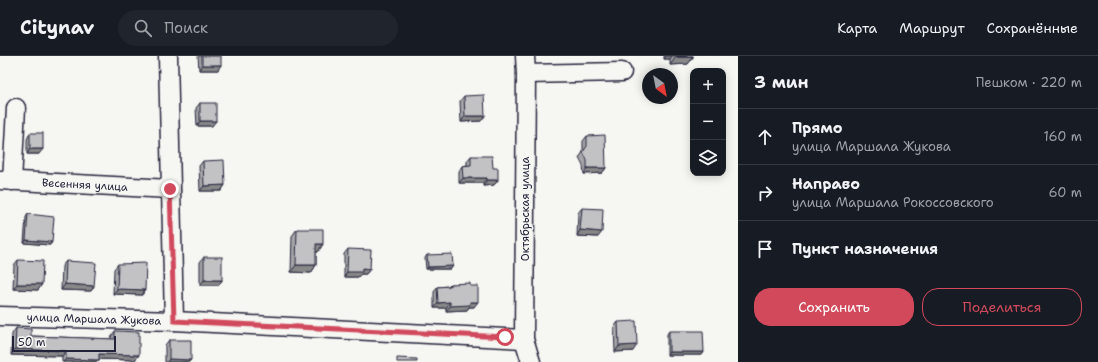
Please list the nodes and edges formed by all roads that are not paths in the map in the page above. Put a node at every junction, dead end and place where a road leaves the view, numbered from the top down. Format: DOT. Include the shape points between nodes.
graph roads {
  1 [pos="168,56"];
  2 [pos="525,56"];
  3 [pos="622,72"];
  4 [pos="526,74"];
  5 [pos="16,108"];
  6 [pos="6,181"];
  7 [pos="170,189"];
  8 [pos="0,316"];
  9 [pos="174,321"];
  10 [pos="524,339"];
  11 [pos="531,362"];
  1 -- 7 [label="street"];
  2 -- 4 [label="street, Октябрьская улица"];
  3 -- 4 [label="street"];
  4 -- 10 [label="street, Октябрьская улица"];
  5 -- 6 [label="street"];
  6 -- 7 [label="street, Весенняя улица"];
  7 -- 9 [label="street"];
  8 -- 9 [label="street, улица Маршала Жукова"];
  9 -- 10 [label="street, улица Маршала Жукова"];
  10 -- 11 [label="street, Октябрьская улица"];
}
